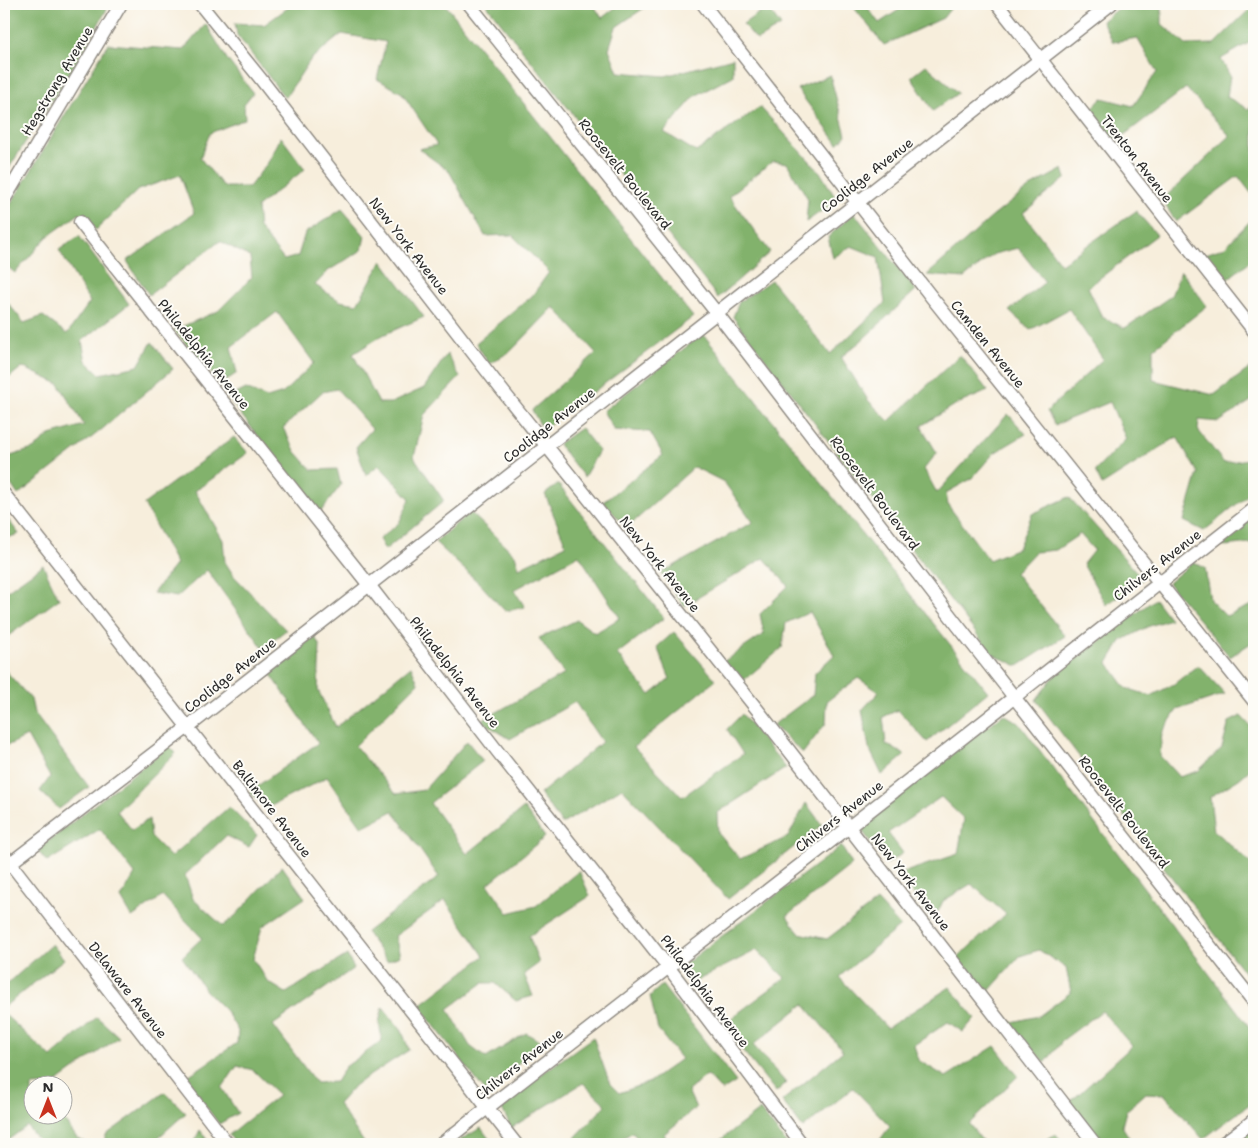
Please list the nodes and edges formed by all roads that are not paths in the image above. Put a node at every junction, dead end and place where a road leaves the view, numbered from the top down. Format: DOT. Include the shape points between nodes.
graph roads {
  1 [pos="121,4"];
  2 [pos="200,4"];
  3 [pos="469,4"];
  4 [pos="703,4"];
  5 [pos="997,4"];
  6 [pos="1111,4"];
  7 [pos="1040,59"];
  8 [pos="4,200"];
  9 [pos="858,202"];
  10 [pos="80,222"];
  11 [pos="716,312"];
  12 [pos="1254,331"];
  13 [pos="546,446"];
  14 [pos="4,494"];
  15 [pos="1254,509"];
  16 [pos="1160,582"];
  17 [pos="369,585"];
  18 [pos="1015,696"];
  19 [pos="1254,701"];
  20 [pos="188,726"];
  21 [pos="849,827"];
  22 [pos="6,862"];
  23 [pos="669,968"];
  24 [pos="1254,1002"];
  25 [pos="488,1108"];
  26 [pos="1254,1120"];
  27 [pos="228,1144"];
  28 [pos="441,1144"];
  29 [pos="516,1144"];
  30 [pos="802,1144"];
  31 [pos="1096,1144"];
  32 [pos="1222,1144"];
  1 -- 8 [label="street, Hegstrong Avenue"];
  2 -- 13 [label="street, New York Avenue"];
  3 -- 11 [label="street, Roosevelt Boulevard"];
  4 -- 9 [label="street, Camden Avenue"];
  5 -- 7 [label="street, Trenton Avenue"];
  6 -- 7 [label="street, Coolidge Avenue"];
  7 -- 9 [label="street, Coolidge Avenue"];
  7 -- 12 [label="street, Trenton Avenue"];
  9 -- 11 [label="street, Coolidge Avenue"];
  9 -- 16 [label="street, Camden Avenue"];
  10 -- 17 [label="street, Philadelphia Avenue"];
  11 -- 13 [label="street, Coolidge Avenue"];
  11 -- 18 [label="street, Roosevelt Boulevard"];
  13 -- 17 [label="street, Coolidge Avenue"];
  13 -- 21 [label="street, New York Avenue"];
  14 -- 20 [label="street, Baltimore Avenue"];
  15 -- 16 [label="street, Chilvers Avenue"];
  16 -- 18 [label="street, Chilvers Avenue"];
  16 -- 19 [label="street, Camden Avenue"];
  17 -- 20 [label="street, Coolidge Avenue"];
  17 -- 23 [label="street, Philadelphia Avenue"];
  18 -- 21 [label="street, Chilvers Avenue"];
  18 -- 24 [label="street, Roosevelt Boulevard"];
  20 -- 22 [label="street, Coolidge Avenue"];
  20 -- 25 [label="street, Baltimore Avenue"];
  21 -- 23 [label="street, Chilvers Avenue"];
  21 -- 31 [label="street, New York Avenue"];
  22 -- 27 [label="street, Delaware Avenue"];
  23 -- 25 [label="street, Chilvers Avenue"];
  23 -- 30 [label="street, Philadelphia Avenue"];
  25 -- 28 [label="street, Chilvers Avenue"];
  25 -- 29 [label="street, Baltimore Avenue"];
  26 -- 32 [label="street"];
}
